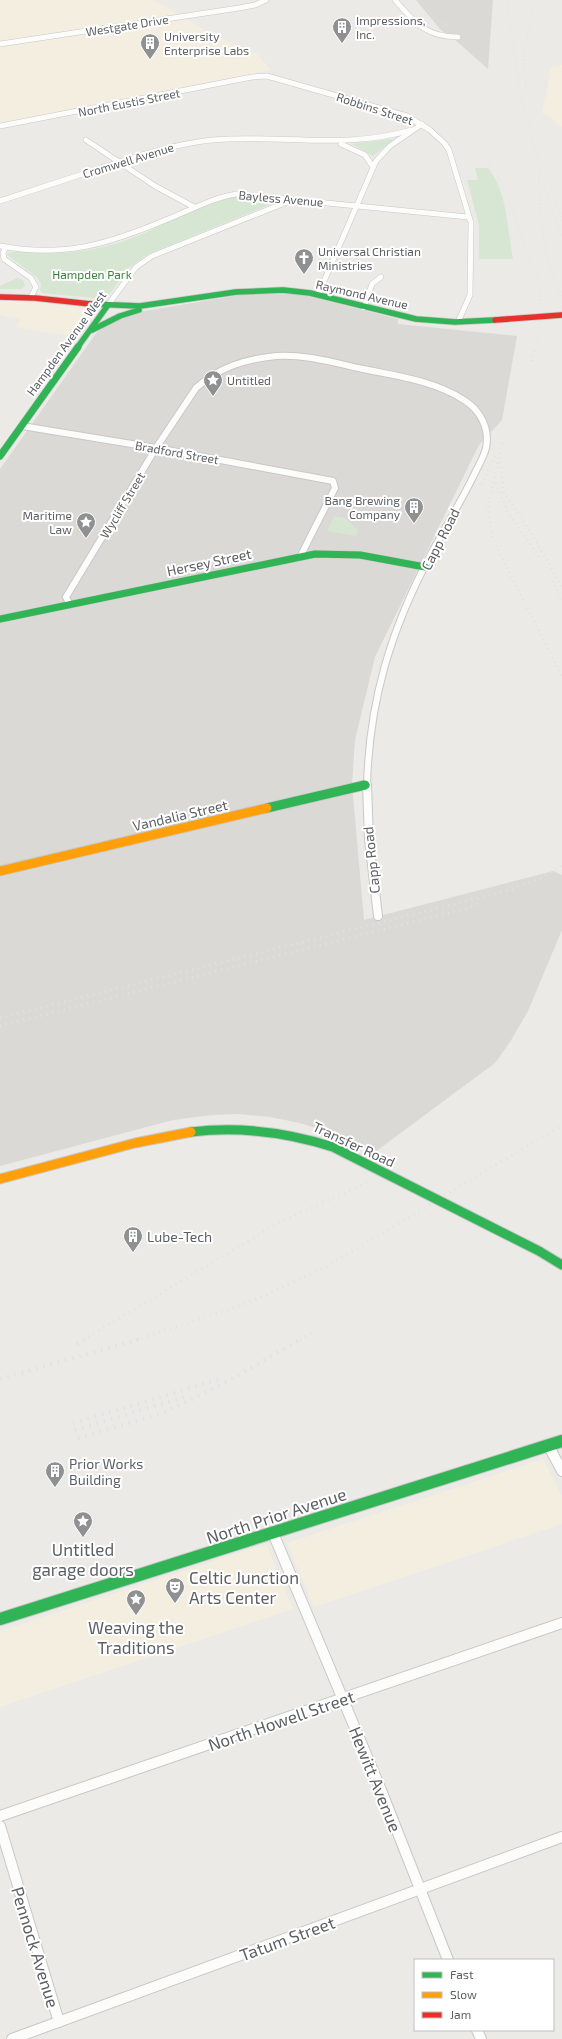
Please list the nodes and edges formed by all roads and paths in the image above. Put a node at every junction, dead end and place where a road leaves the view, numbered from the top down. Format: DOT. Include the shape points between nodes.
graph roads {
  1 [pos="266,0"];
  2 [pos="395,0"];
  3 [pos="254,5"];
  4 [pos="458,36"];
  5 [pos="0,38"];
  6 [pos="0,44"];
  7 [pos="259,76"];
  8 [pos="422,124"];
  9 [pos="0,126"];
  10 [pos="411,130"];
  11 [pos="86,140"];
  12 [pos="331,141"];
  13 [pos="119,162"];
  14 [pos="373,167"];
  15 [pos="294,199"];
  16 [pos="0,201"];
  17 [pos="357,205"];
  18 [pos="194,207"];
  19 [pos="468,217"];
  20 [pos="0,246"];
  21 [pos="6,247"];
  22 [pos="381,277"];
  23 [pos="0,293"];
  24 [pos="32,295"];
  25 [pos="318,295"];
  26 [pos="0,297"];
  27 [pos="157,304"];
  28 [pos="108,305"];
  29 [pos="364,308"];
  30 [pos="562,315"];
  31 [pos="458,322"];
  32 [pos="89,332"];
  33 [pos="238,363"];
  34 [pos="22,426"];
  35 [pos="156,448"];
  36 [pos="0,456"];
  37 [pos="300,558"];
  38 [pos="425,567"];
  39 [pos="70,605"];
  40 [pos="0,619"];
  41 [pos="366,785"];
  42 [pos="0,871"];
  43 [pos="378,916"];
  44 [pos="0,1179"];
  45 [pos="562,1265"];
  46 [pos="562,1441"];
  47 [pos="548,1445"];
  48 [pos="562,1450"];
  49 [pos="562,1472"];
  50 [pos="273,1533"];
  51 [pos="0,1619"];
  52 [pos="562,1623"];
  53 [pos="342,1698"];
  54 [pos="0,1816"];
  55 [pos="0,1826"];
  56 [pos="562,1837"];
  57 [pos="420,1889"];
  58 [pos="448,1959"];
  59 [pos="59,2022"];
  60 [pos="12,2039"];
  1 -- 3 [label="street, Westgate Drive"];
  2 -- 4 [label="street" via="424,31 440,37"];
  3 -- 5 [label="street, Westgate Drive" via="235,4"];
  3 -- 6 [label="street, Westgate Drive"];
  7 -- 8 [label="street, Robbins Street" via="275,77 385,109"];
  7 -- 9 [label="street, North Eustis Street"];
  8 -- 10 [label="street"];
  8 -- 19 [label="street, Robbins Street" via="440,138 449,150"];
  10 -- 12 [label="street, Cromwell Avenue" via="372,140"];
  10 -- 14 [label="street" via="384,151"];
  11 -- 13 [label="street"];
  12 -- 13 [label="street, Cromwell Avenue" via="217,140 174,146"];
  12 -- 14 [label="street, Cromwell Avenue" via="358,150 369,158"];
  13 -- 16 [label="street, Cromwell Avenue"];
  13 -- 18 [label="street" via="155,186"];
  14 -- 17 [label="street"];
  15 -- 17 [label="street, Bayless Avenue"];
  15 -- 18 [label="street, Bayless Avenue" via="236,194"];
  15 -- 28 [label="street, Hampden Avenue West" via="152,256 136,268"];
  17 -- 19 [label="street, Bayless Avenue"];
  17 -- 25 [label="street"];
  18 -- 21 [label="street, Bayless Avenue" via="125,237 102,244 54,250"];
  19 -- 31 [label="street, Robbins Street" via="471,223 470,295"];
  20 -- 21 [label="street, Bayless Avenue"];
  21 -- 24 [label="street" via="4,259 33,280 36,287"];
  22 -- 29 [label="street" via="368,290 368,302"];
  23 -- 24 [label="street, Raymond Avenue"];
  24 -- 26 [label="street, Raymond Avenue"];
  24 -- 28 [label="street, Raymond Avenue" via="100,301"];
  25 -- 27 [label="street, Raymond Avenue" via="260,290"];
  25 -- 29 [label="street, Raymond Avenue"];
  27 -- 28 [label="street, Raymond Avenue"];
  27 -- 32 [label="street" via="120,316"];
  28 -- 32 [label="street, Hampden Avenue West"];
  29 -- 31 [label="street, Raymond Avenue" via="392,315"];
  30 -- 31 [label="street, Raymond Avenue, bridge"];
  32 -- 34 [label="street, Hampden Avenue West"];
  33 -- 35 [label="street, Wycliff Street" via="211,375 196,388"];
  33 -- 38 [label="street, Capp Road" via="278,356 316,359 434,386 462,399 476,410 486,424 486,448"];
  34 -- 35 [label="street, Bradford Street"];
  34 -- 36 [label="street, Hampden Avenue West"];
  35 -- 37 [label="street, Bradford Street" via="333,480 335,488"];
  35 -- 39 [label="street, Wycliff Street" via="66,597"];
  37 -- 38 [label="street, Hersey Street" via="329,553 360,555"];
  37 -- 39 [label="street, Hersey Street"];
  38 -- 41 [label="street, Capp Road" via="401,617 381,678 371,725"];
  39 -- 40 [label="street, Hersey Street"];
  41 -- 42 [label="street, Vandalia Street"];
  41 -- 43 [label="street, Capp Road" via="368,842"];
  44 -- 45 [label="street, Transfer Road, bridge" via="158,1137 207,1129 250,1128 280,1131 333,1147"];
  46 -- 47 [label="street, North Prior Avenue"];
  47 -- 48 [label="street"];
  47 -- 49 [label="street"];
  47 -- 50 [label="street, North Prior Avenue"];
  50 -- 51 [label="street, North Prior Avenue"];
  50 -- 53 [label="street, Hewitt Avenue"];
  52 -- 53 [label="street, North Howell Street"];
  53 -- 54 [label="street, North Howell Street"];
  53 -- 57 [label="street, Hewitt Avenue"];
  55 -- 59 [label="street, Pennock Avenue"];
  56 -- 57 [label="street, Tatum Street"];
  57 -- 58 [label="street, Hewitt Avenue"];
  57 -- 59 [label="street, Tatum Street"];
  59 -- 60 [label="street, Tatum Street"];
}
